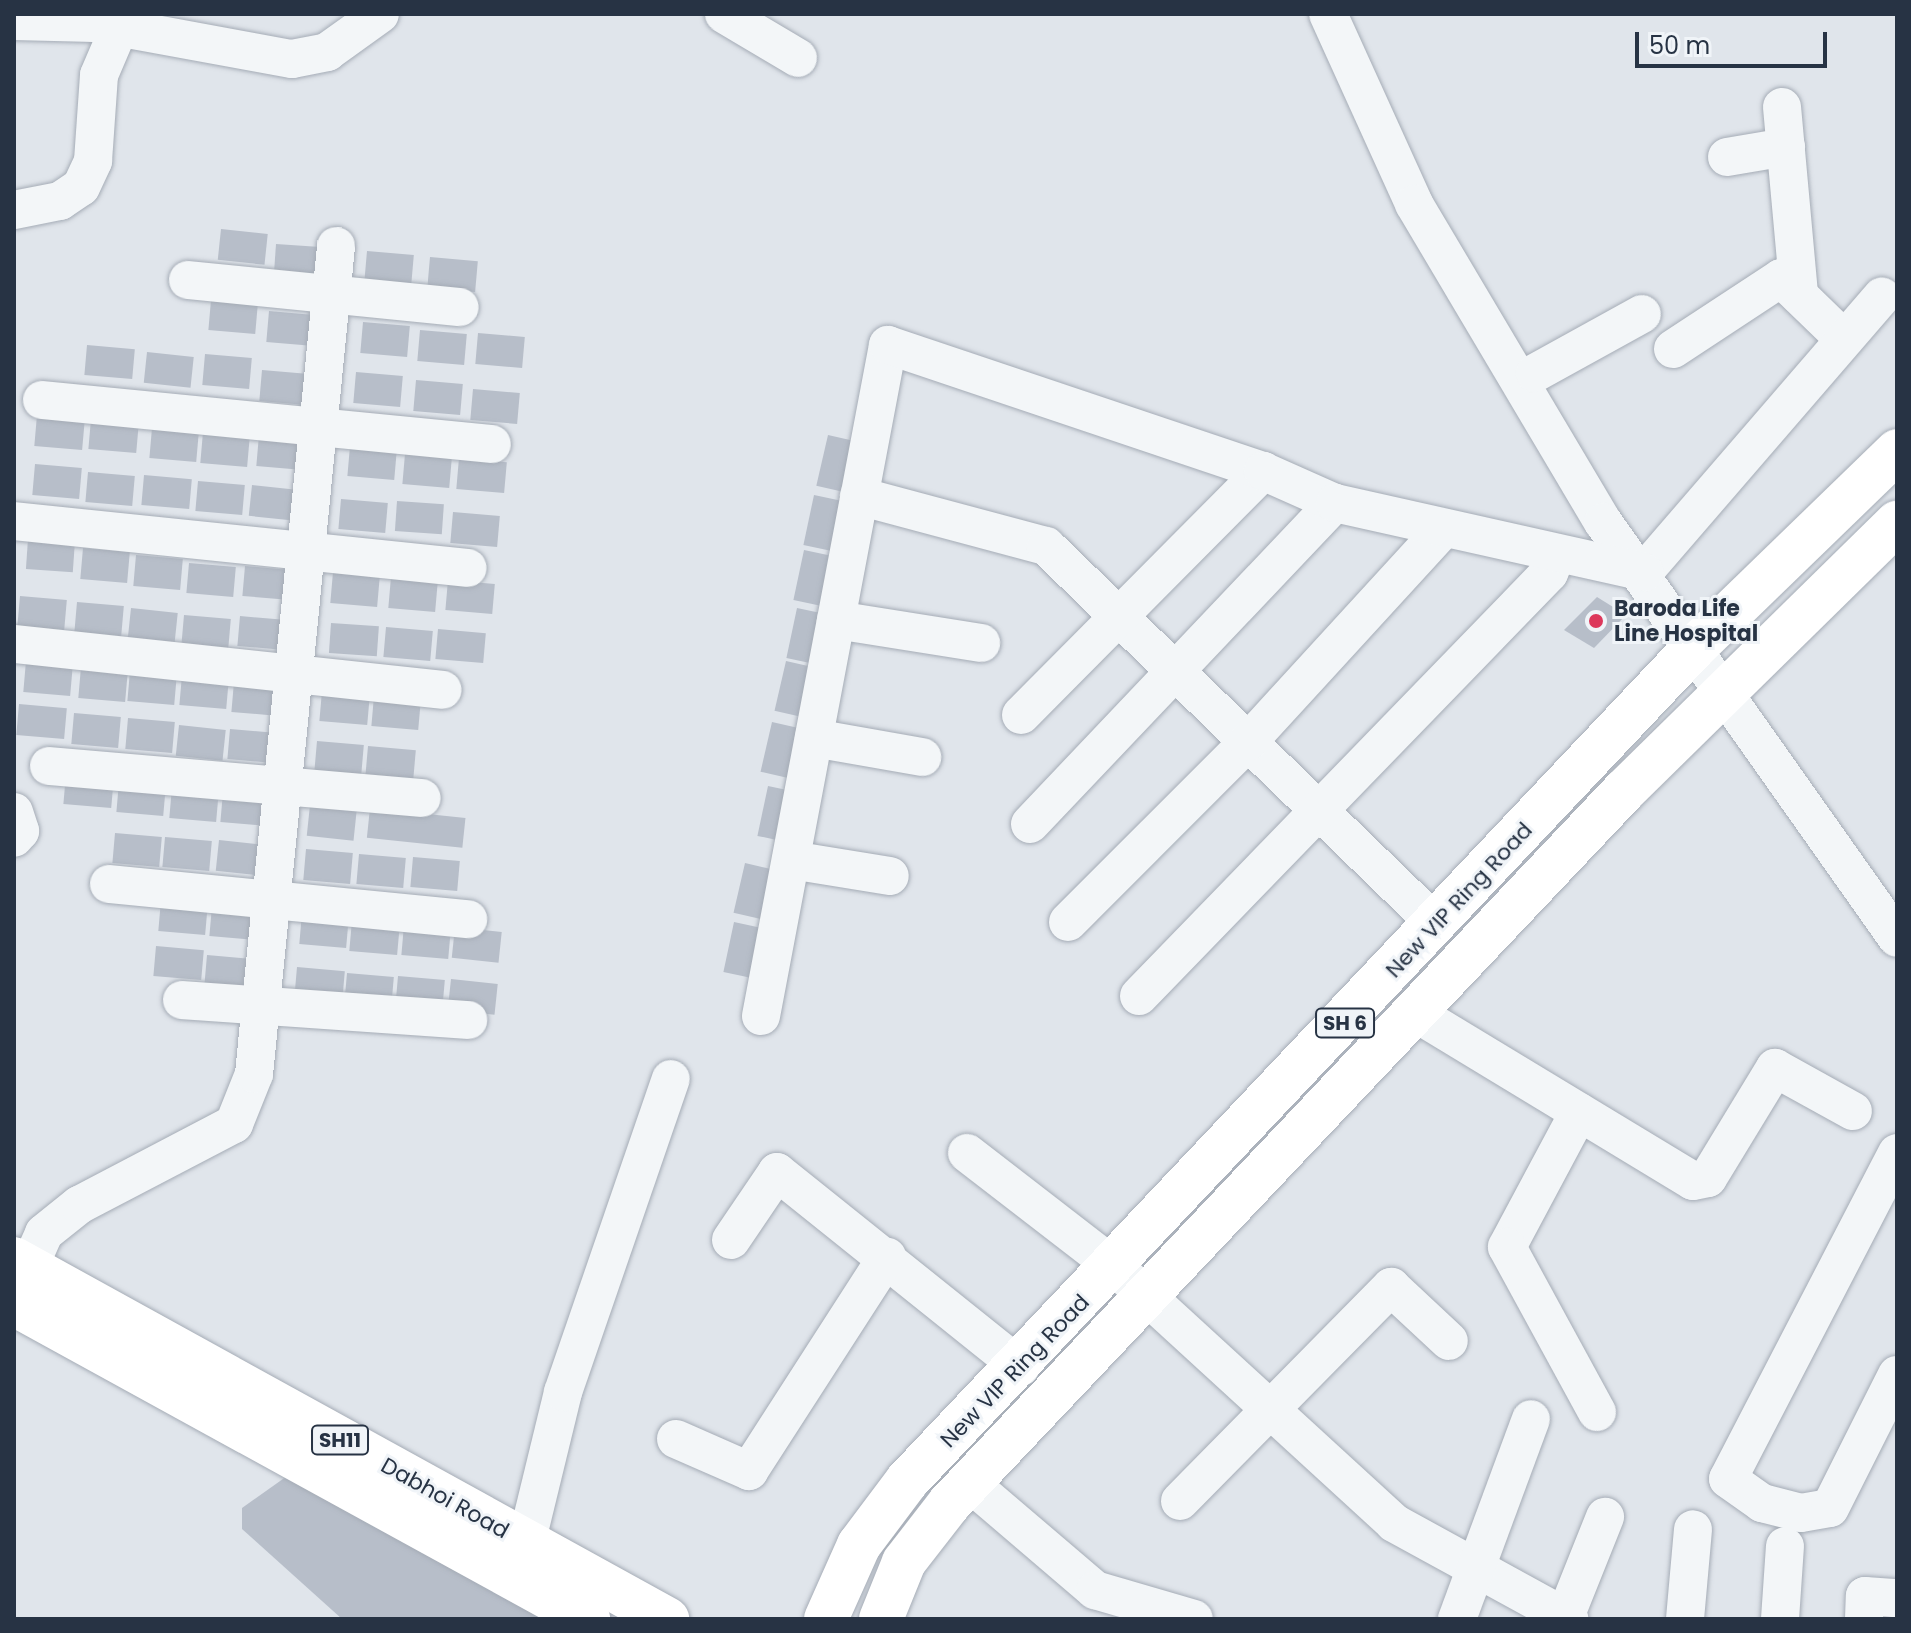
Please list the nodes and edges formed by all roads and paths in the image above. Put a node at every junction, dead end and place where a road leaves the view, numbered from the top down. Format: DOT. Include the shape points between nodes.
graph roads {
  1 [pos="380,14"];
  2 [pos="724,14"];
  3 [pos="1328,14"];
  4 [pos="1351,14"];
  5 [pos="14,21"];
  6 [pos="119,28"];
  7 [pos="798,58"];
  8 [pos="1782,107"];
  9 [pos="1786,147"];
  10 [pos="1727,157"];
  11 [pos="14,210"];
  12 [pos="336,246"];
  13 [pos="188,280"];
  14 [pos="331,293"];
  15 [pos="1799,295"];
  16 [pos="1882,296"];
  17 [pos="460,307"];
  18 [pos="1642,314"];
  19 [pos="1843,338"];
  20 [pos="1673,349"];
  21 [pos="1535,373"];
  22 [pos="42,400"];
  23 [pos="321,426"];
  24 [pos="492,444"];
  25 [pos="1897,451"];
  26 [pos="1263,471"];
  27 [pos="859,496"];
  28 [pos="1335,503"];
  29 [pos="14,521"];
  30 [pos="1897,523"];
  31 [pos="1442,530"];
  32 [pos="306,550"];
  33 [pos="1557,554"];
  34 [pos="468,568"];
  35 [pos="1644,572"];
  36 [pos="1116,614"];
  37 [pos="836,620"];
  38 [pos="981,643"];
  39 [pos="14,644"];
  40 [pos="1694,648"];
  41 [pos="1173,668"];
  42 [pos="293,674"];
  43 [pos="443,690"];
  44 [pos="1725,692"];
  45 [pos="1021,715"];
  46 [pos="814,738"];
  47 [pos="1248,742"];
  48 [pos="922,757"];
  49 [pos="49,766"];
  50 [pos="283,786"];
  51 [pos="422,798"];
  52 [pos="1317,808"];
  53 [pos="14,812"];
  54 [pos="1030,824"];
  55 [pos="14,838"];
  56 [pos="791,860"];
  57 [pos="890,876"];
  58 [pos="109,884"];
  59 [pos="272,901"];
  60 [pos="468,919"];
  61 [pos="1068,922"];
  62 [pos="1436,924"];
  63 [pos="1897,938"];
  64 [pos="1139,996"];
  65 [pos="182,1000"];
  66 [pos="260,1004"];
  67 [pos="1414,1012"];
  68 [pos="761,1016"];
  69 [pos="468,1020"];
  70 [pos="671,1079"];
  71 [pos="1853,1111"];
  72 [pos="1579,1112"];
  73 [pos="967,1153"];
  74 [pos="1897,1153"];
  75 [pos="731,1240"];
  76 [pos="887,1257"];
  77 [pos="1116,1268"];
  78 [pos="19,1277"];
  79 [pos="1148,1296"];
  80 [pos="1449,1341"];
  81 [pos="1020,1367"];
  82 [pos="1897,1375"];
  83 [pos="1275,1411"];
  84 [pos="1597,1412"];
  85 [pos="1531,1419"];
  86 [pos="676,1439"];
  87 [pos="972,1485"];
  88 [pos="1180,1501"];
  89 [pos="1605,1517"];
  90 [pos="1693,1529"];
  91 [pos="526,1544"];
  92 [pos="1785,1546"];
  93 [pos="1477,1568"];
  94 [pos="1897,1598"];
  95 [pos="1189,1618"];
  96 [pos="1567,1618"];
  97 [pos="588,1619"];
  98 [pos="667,1619"];
  99 [pos="826,1619"];
  100 [pos="881,1619"];
  101 [pos="1457,1619"];
  102 [pos="1685,1619"];
  103 [pos="1780,1619"];
  104 [pos="1864,1619"];
  1 -- 6 [label="street" via="327,52 292,59"];
  2 -- 7 [label="street"];
  3 -- 35 [label="street" via="1414,204 1603,522"];
  4 -- 21 [label="street" via="1428,193"];
  5 -- 6 [label="street"];
  6 -- 11 [label="street" via="99,75 93,161 81,187 60,201"];
  8 -- 9 [label="street"];
  9 -- 10 [label="street"];
  9 -- 15 [label="street"];
  12 -- 14 [label="street"];
  13 -- 14 [label="street"];
  14 -- 17 [label="street"];
  14 -- 23 [label="street"];
  15 -- 19 [label="street"];
  15 -- 20 [label="street" via="1771,279"];
  16 -- 19 [label="street"];
  18 -- 21 [label="street"];
  19 -- 35 [label="street"];
  21 -- 35 [label="street" via="1619,513"];
  22 -- 23 [label="street"];
  23 -- 24 [label="street"];
  23 -- 32 [label="street"];
  25 -- 40 [label="main road, New VIP Ring Road / SH 6"];
  26 -- 27 [label="street" via="888,345"];
  26 -- 28 [label="street"];
  26 -- 36 [label="street"];
  27 -- 36 [label="street" via="1046,546"];
  27 -- 37 [label="street"];
  28 -- 31 [label="street"];
  28 -- 41 [label="street"];
  29 -- 32 [label="street"];
  30 -- 44 [label="main road, New VIP Ring Road / SH 6"];
  31 -- 33 [label="street"];
  31 -- 47 [label="street"];
  32 -- 34 [label="street"];
  32 -- 42 [label="street"];
  33 -- 35 [label="street"];
  33 -- 52 [label="street" via="1549,573"];
  35 -- 40 [label="street"];
  36 -- 41 [label="street"];
  36 -- 45 [label="street"];
  37 -- 38 [label="street"];
  37 -- 46 [label="street"];
  39 -- 42 [label="street"];
  40 -- 44 [label="street"];
  40 -- 62 [label="main road, New VIP Ring Road / SH 6"];
  41 -- 47 [label="street"];
  41 -- 54 [label="street"];
  42 -- 43 [label="street"];
  42 -- 50 [label="street"];
  44 -- 63 [label="street"];
  44 -- 67 [label="main road, New VIP Ring Road / SH 6"];
  46 -- 48 [label="street"];
  46 -- 56 [label="street"];
  47 -- 52 [label="street"];
  47 -- 61 [label="street"];
  49 -- 50 [label="street"];
  50 -- 51 [label="street"];
  50 -- 59 [label="street"];
  52 -- 62 [label="street"];
  52 -- 64 [label="street"];
  53 -- 55 [label="street" via="20,831"];
  56 -- 57 [label="street"];
  56 -- 68 [label="street"];
  58 -- 59 [label="street"];
  59 -- 60 [label="street"];
  59 -- 66 [label="street"];
  62 -- 77 [label="main road, New VIP Ring Road / SH 6"];
  65 -- 66 [label="street"];
  66 -- 69 [label="street"];
  66 -- 78 [label="street" via="254,1074 234,1124 79,1205 44,1233"];
  67 -- 72 [label="street"];
  67 -- 79 [label="main road, New VIP Ring Road / SH 6"];
  70 -- 91 [label="street" via="563,1392"];
  71 -- 72 [label="street" via="1785,1067 1775,1068 1702,1182"];
  72 -- 84 [label="street" via="1507,1247"];
  73 -- 77 [label="street"];
  74 -- 82 [label="street" via="1728,1479 1762,1503 1801,1513 1830,1508"];
  75 -- 76 [label="street" via="777,1172"];
  76 -- 81 [label="street"];
  76 -- 86 [label="street" via="749,1471"];
  77 -- 79 [label="street"];
  77 -- 81 [label="main road, New VIP Ring Road / SH 6"];
  78 -- 91 [label="main road, Dabhoi Road / SH11"];
  78 -- 97 [label="main road, Dabhoi Road / SH11"];
  79 -- 83 [label="street"];
  79 -- 87 [label="main road, New VIP Ring Road / SH 6"];
  80 -- 83 [label="street" via="1391,1287"];
  81 -- 99 [label="main road, New VIP Ring Road / SH 6" via="907,1481 859,1545"];
  83 -- 88 [label="street"];
  83 -- 93 [label="street" via="1394,1523"];
  85 -- 93 [label="street"];
  87 -- 95 [label="street" via="1095,1590"];
  87 -- 100 [label="main road, New VIP Ring Road / SH 6" via="904,1562"];
  89 -- 96 [label="street"];
  90 -- 102 [label="street"];
  91 -- 98 [label="main road, Dabhoi Road / SH11"];
  92 -- 103 [label="street"];
  93 -- 96 [label="street"];
  93 -- 101 [label="street"];
  94 -- 104 [label="street" via="1865,1596"];
}
